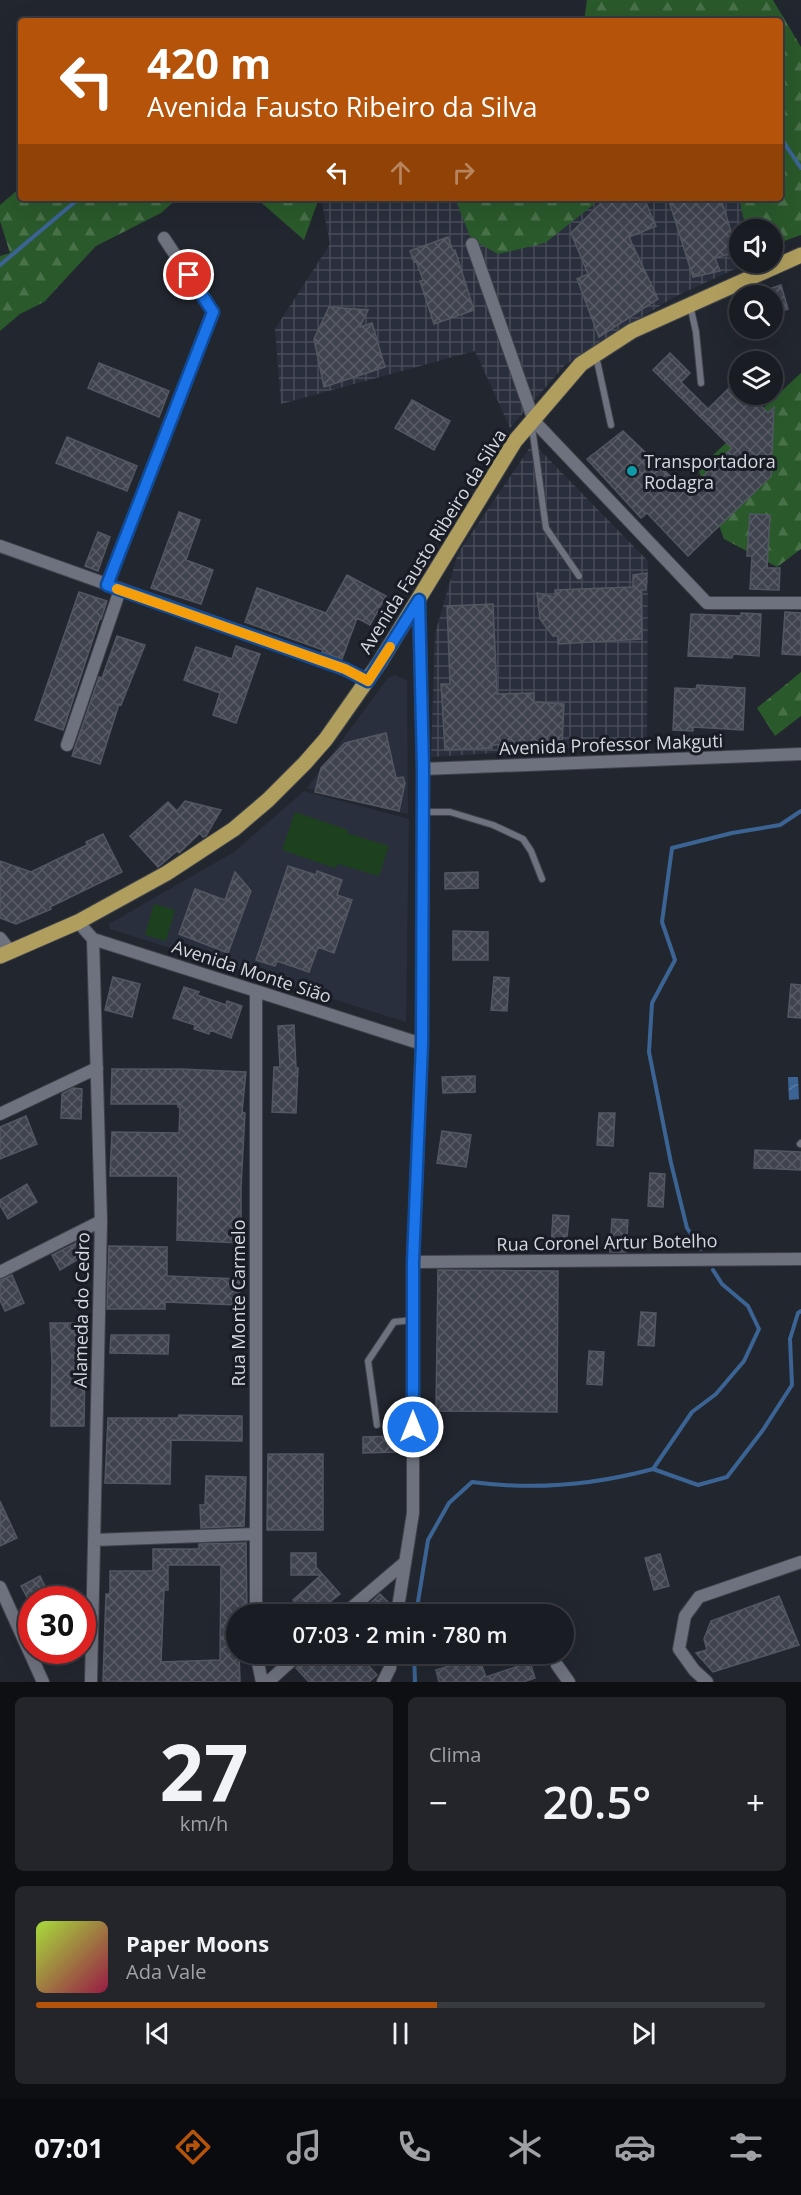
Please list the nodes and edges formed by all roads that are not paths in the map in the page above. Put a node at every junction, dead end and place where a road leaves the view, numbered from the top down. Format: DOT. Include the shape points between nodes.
graph roads {
  1 [pos="164,238"];
  2 [pos="472,244"];
  3 [pos="801,255"];
  4 [pos="690,305"];
  5 [pos="595,355"];
  6 [pos="700,383"];
  7 [pos="533,422"];
  8 [pos="611,425"];
  9 [pos="0,546"];
  10 [pos="579,576"];
  11 [pos="107,585"];
  12 [pos="120,590"];
  13 [pos="419,600"];
  14 [pos="801,603"];
  15 [pos="368,681"];
  16 [pos="67,745"];
  17 [pos="801,754"];
  18 [pos="423,769"];
  19 [pos="423,812"];
  20 [pos="542,879"];
  21 [pos="78,921"];
  22 [pos="0,938"];
  23 [pos="93,939"];
  24 [pos="6,954"];
  25 [pos="256,992"];
  26 [pos="422,1044"];
  27 [pos="97,1068"];
  28 [pos="0,1114"];
  29 [pos="101,1221"];
  30 [pos="801,1258"];
  31 [pos="413,1262"];
  32 [pos="0,1272"];
  33 [pos="413,1320"];
  34 [pos="377,1425"];
  35 [pos="256,1534"];
  36 [pos="94,1540"];
  37 [pos="801,1562"];
  38 [pos="404,1563"];
  39 [pos="0,1587"];
  40 [pos="256,1604"];
  41 [pos="356,1604"];
  42 [pos="398,1604"];
  43 [pos="258,1664"];
  44 [pos="288,1664"];
  45 [pos="391,1664"];
  46 [pos="557,1665"];
  47 [pos="43,1682"];
  48 [pos="91,1682"];
  49 [pos="262,1682"];
  50 [pos="268,1682"];
  51 [pos="383,1682"];
  52 [pos="569,1682"];
  53 [pos="707,1682"];
  1 -- 11 [label="street" via="213,312"];
  2 -- 7 [label="street"];
  3 -- 4 [label="main road, Avenida Fausto Ribeiro da Silva"];
  4 -- 5 [label="main road, Avenida Fausto Ribeiro da Silva" via="632,331"];
  4 -- 6 [label="lane"];
  5 -- 7 [label="main road, Avenida Fausto Ribeiro da Silva" via="581,364"];
  5 -- 8 [label="lane"];
  7 -- 10 [label="lane" via="546,528"];
  7 -- 13 [label="main road, Avenida Fausto Ribeiro da Silva" via="515,441"];
  7 -- 14 [label="street" via="707,603"];
  9 -- 11 [label="street"];
  11 -- 12 [label="street"];
  12 -- 15 [label="street" via="345,669"];
  12 -- 16 [label="street"];
  13 -- 15 [label="main road, Avenida Fausto Ribeiro da Silva"];
  13 -- 18 [label="street"];
  15 -- 21 [label="main road, Avenida Fausto Ribeiro da Silva" via="305,763 234,829 167,873"];
  17 -- 18 [label="street, Avenida Professor Makguti"];
  18 -- 19 [label="street"];
  19 -- 20 [label="lane" via="450,812 523,839"];
  19 -- 26 [label="street"];
  21 -- 23 [label="street"];
  21 -- 24 [label="main road, Avenida Fausto Ribeiro da Silva"];
  22 -- 24 [label="street"];
  23 -- 25 [label="street, Avenida Monte Sião"];
  23 -- 27 [label="street, Alameda do Cedro"];
  25 -- 26 [label="street, Avenida Monte Sião"];
  25 -- 35 [label="street, Rua Monte Carmelo"];
  26 -- 31 [label="street"];
  27 -- 28 [label="street"];
  27 -- 29 [label="street, Alameda do Cedro"];
  29 -- 32 [label="street"];
  29 -- 36 [label="street, Alameda do Cedro"];
  30 -- 31 [label="street, Rua Coronel Artur Botelho"];
  31 -- 33 [label="street"];
  33 -- 34 [label="lane" via="394,1322 368,1361"];
  33 -- 38 [label="street" via="413,1513"];
  35 -- 36 [label="street"];
  35 -- 40 [label="street, Rua Monte Carmelo"];
  36 -- 48 [label="street, Alameda do Cedro"];
  37 -- 53 [label="street" via="699,1597 685,1616 679,1649"];
  38 -- 41 [label="street"];
  38 -- 42 [label="street"];
  39 -- 47 [label="street"];
  43 -- 49 [label="street"];
  44 -- 50 [label="street"];
  45 -- 51 [label="street"];
  46 -- 52 [label="street"];
}
